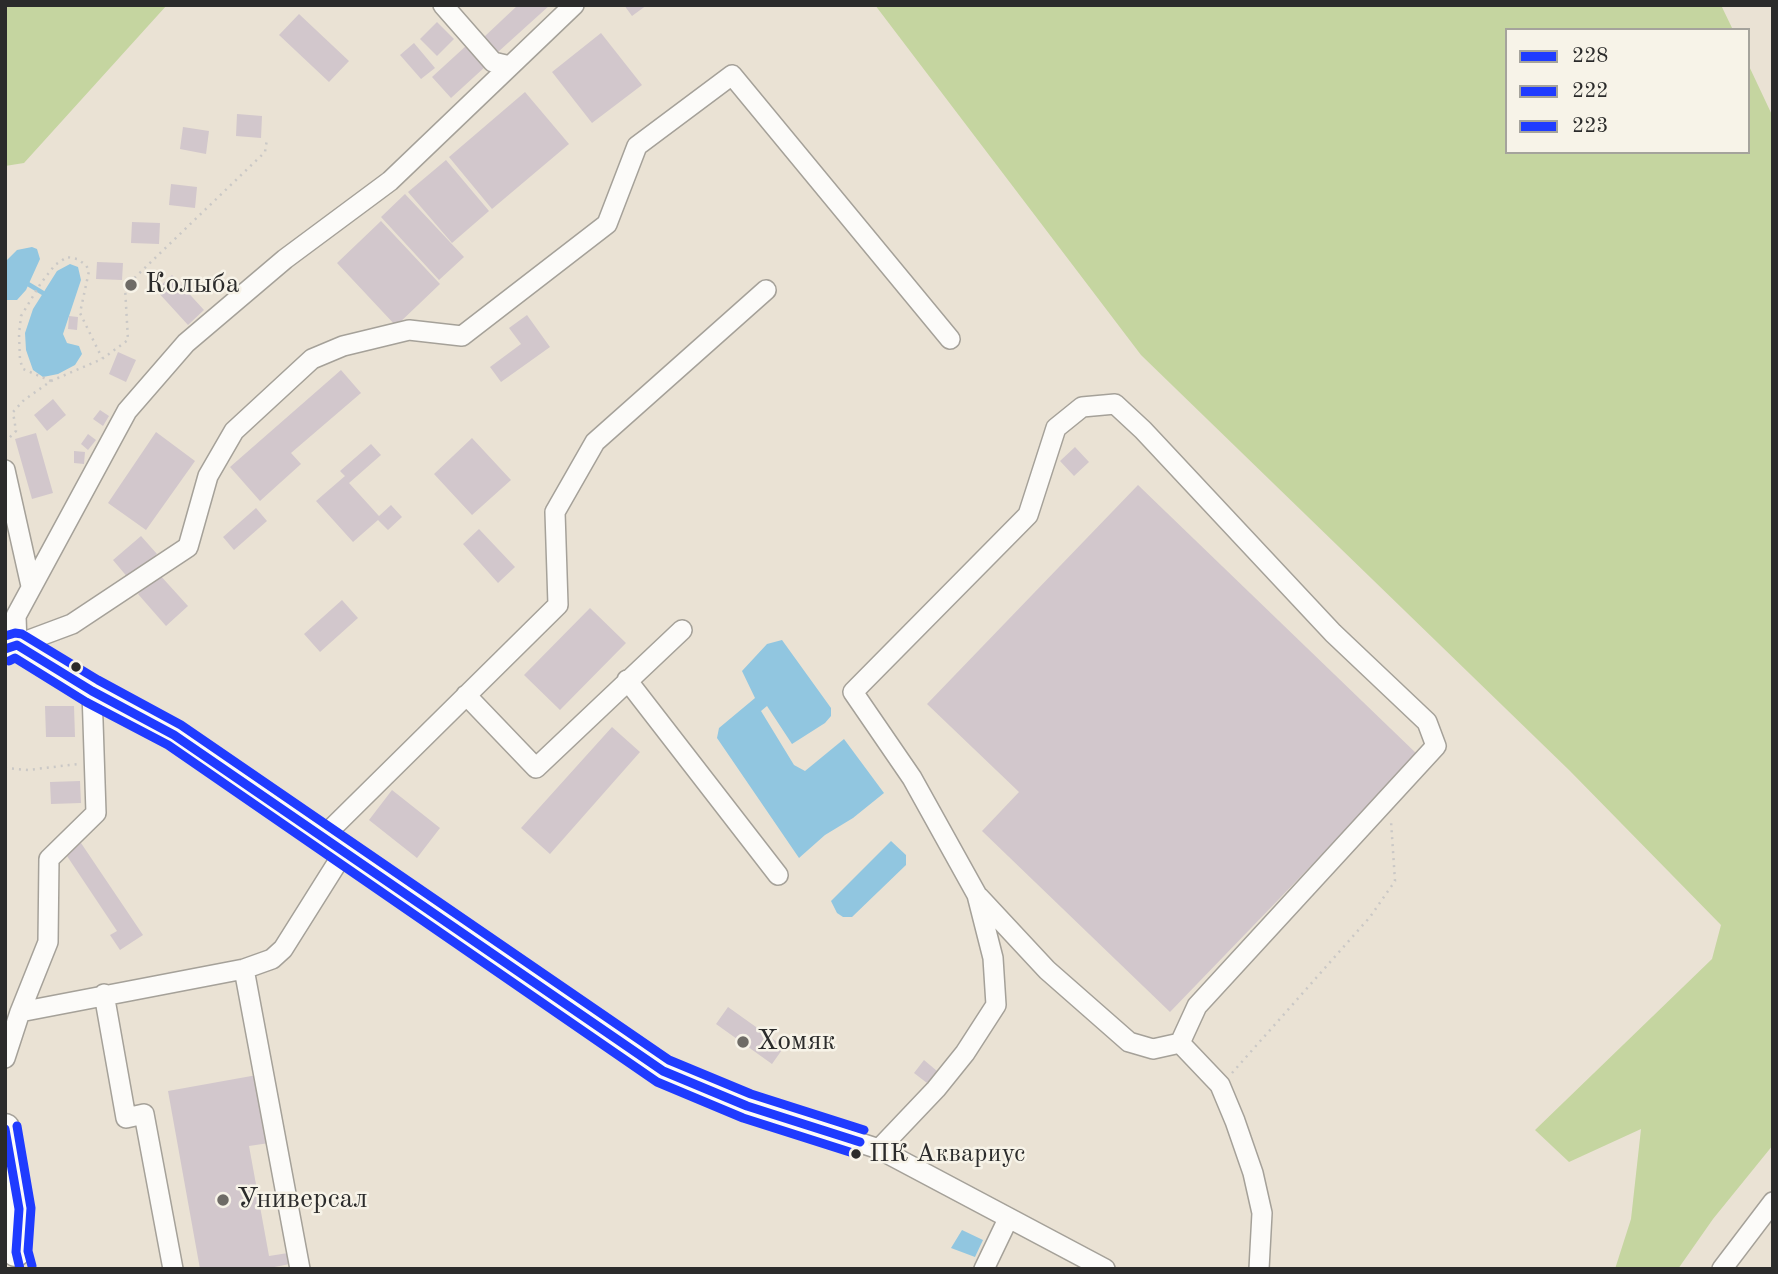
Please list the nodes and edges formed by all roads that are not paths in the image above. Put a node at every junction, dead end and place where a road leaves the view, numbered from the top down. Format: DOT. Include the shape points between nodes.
graph roads {
  1 [pos="443,5"];
  2 [pos="573,5"];
  3 [pos="510,66"];
  4 [pos="766,290"];
  5 [pos="950,339"];
  6 [pos="5,470"];
  7 [pos="31,586"];
  8 [pos="682,630"];
  9 [pos="11,647"];
  10 [pos="627,680"];
  11 [pos="92,691"];
  12 [pos="466,695"];
  13 [pos="324,836"];
  14 [pos="344,852"];
  15 [pos="778,874"];
  16 [pos="977,895"];
  17 [pos="243,969"];
  18 [pos="104,994"];
  19 [pos="20,1012"];
  20 [pos="1180,1044"];
  21 [pos="5,1058"];
  22 [pos="5,1128"];
  23 [pos="879,1149"];
  24 [pos="5,1198"];
  25 [pos="1773,1202"];
  26 [pos="1009,1219"];
  27 [pos="18,1260"];
  28 [pos="173,1269"];
  29 [pos="300,1269"];
  30 [pos="984,1269"];
  31 [pos="1105,1269"];
  32 [pos="1259,1269"];
  33 [pos="1722,1269"];
  1 -- 3 [label="street" via="493,62"];
  2 -- 3 [label="street"];
  3 -- 7 [label="street" via="390,181 285,259 186,343 127,411"];
  4 -- 12 [label="street" via="595,442 555,512 558,605"];
  5 -- 9 [label="street" via="732,75 637,146 607,224 462,336 409,330 342,346 312,359 234,431 208,476 188,547 72,624"];
  6 -- 7 [label="street"];
  7 -- 9 [label="street" via="16,616"];
  8 -- 10 [label="street"];
  9 -- 11 [label="street"];
  10 -- 12 [label="street" via="536,768"];
  10 -- 15 [label="street"];
  11 -- 13 [label="street" via="174,735"];
  11 -- 19 [label="street" via="96,813 49,859 48,942"];
  12 -- 13 [label="street"];
  13 -- 14 [label="street"];
  14 -- 17 [label="street" via="283,949 272,959"];
  14 -- 23 [label="street" via="663,1071"];
  16 -- 20 [label="street" via="1047,970 1129,1042 1153,1049"];
  16 -- 20 [label="street" via="912,778 853,692 1028,515 1056,428 1082,407 1115,404 1333,633 1427,722 1436,746 1197,1006"];
  16 -- 23 [label="street" via="993,958 996,1005 965,1054"];
  17 -- 18 [label="street"];
  17 -- 29 [label="street"];
  18 -- 19 [label="street"];
  18 -- 28 [label="street" via="127,1118 144,1114"];
  19 -- 21 [label="street"];
  20 -- 32 [label="street" via="1220,1086 1254,1173 1262,1213"];
  22 -- 27 [label="highway" via="19,1209"];
  23 -- 26 [label="street"];
  24 -- 27 [label="highway"];
  25 -- 33 [label="street"];
  26 -- 30 [label="street"];
  26 -- 31 [label="street"];
}
